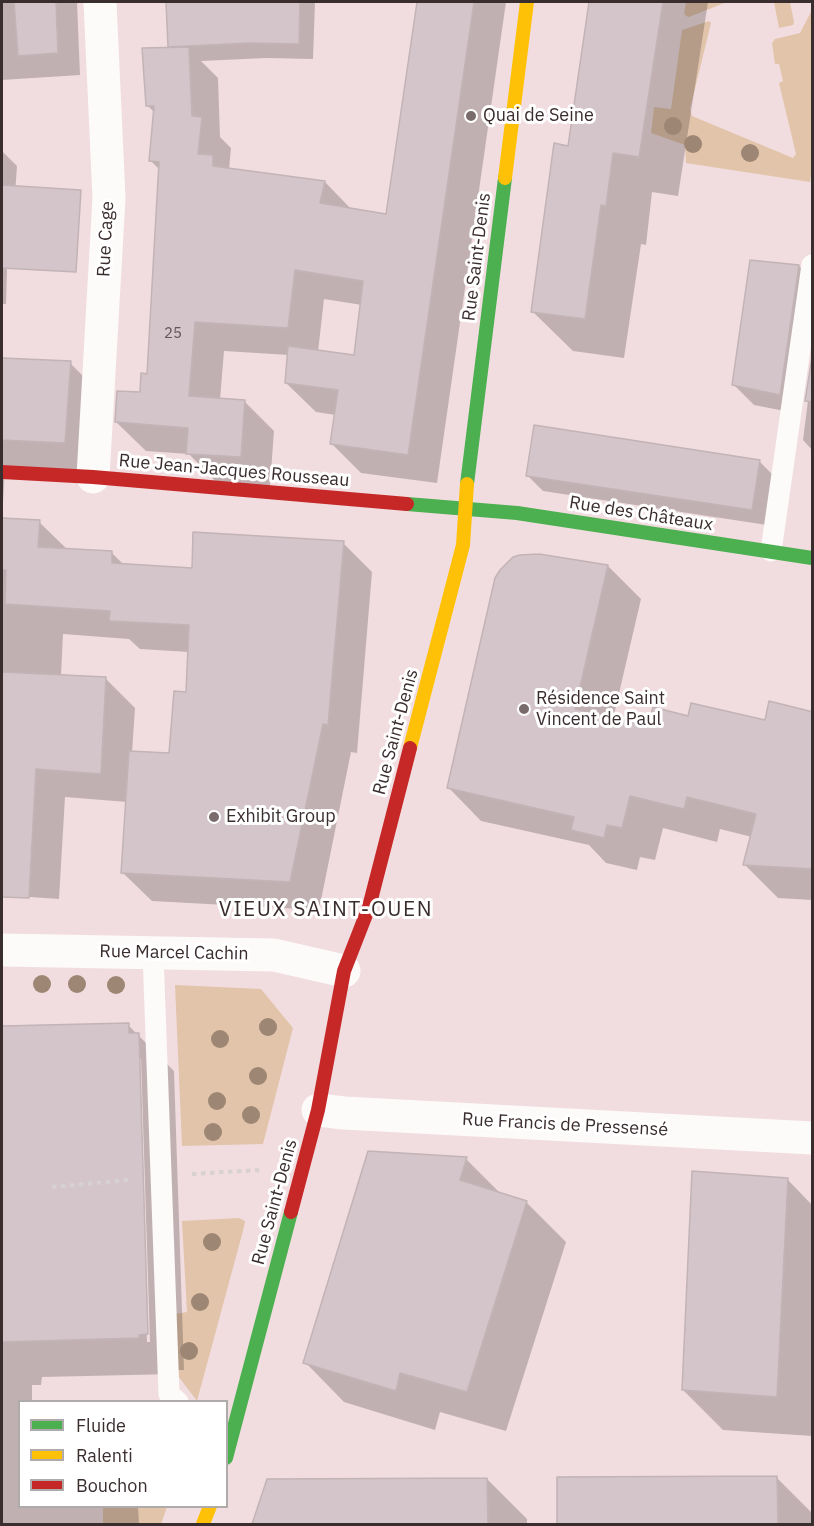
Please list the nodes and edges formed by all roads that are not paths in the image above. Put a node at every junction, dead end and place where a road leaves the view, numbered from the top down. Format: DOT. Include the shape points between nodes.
graph roads {
  1 [pos="100,2"];
  2 [pos="527,2"];
  3 [pos="813,265"];
  4 [pos="2,472"];
  5 [pos="93,477"];
  6 [pos="464,509"];
  7 [pos="771,552"];
  8 [pos="813,558"];
  9 [pos="2,950"];
  10 [pos="153,953"];
  11 [pos="344,971"];
  12 [pos="318,1110"];
  13 [pos="813,1138"];
  14 [pos="177,1400"];
  15 [pos="228,1445"];
  16 [pos="209,1508"];
  17 [pos="203,1524"];
  1 -- 5 [label="street, Rue Cage" via="109,198"];
  2 -- 6 [label="main road, Rue Saint-Denis"];
  3 -- 7 [label="lane"];
  4 -- 5 [label="main road, Rue Jean-Jacques Rousseau"];
  5 -- 6 [label="main road, Rue Jean-Jacques Rousseau"];
  6 -- 7 [label="main road, Rue des Châteaux" via="517,513"];
  6 -- 11 [label="main road, Rue Saint-Denis" via="464,544 369,907"];
  7 -- 8 [label="main road, Rue des Châteaux"];
  9 -- 10 [label="street, Rue Marcel Cachin"];
  10 -- 11 [label="street, Rue Marcel Cachin" via="274,955"];
  10 -- 14 [label="lane" via="169,1394"];
  11 -- 12 [label="main road, Rue Saint-Denis"];
  12 -- 13 [label="street, Rue Francis de Pressensé"];
  12 -- 15 [label="main road, Rue Saint-Denis"];
  16 -- 17 [label="main road"];
}
